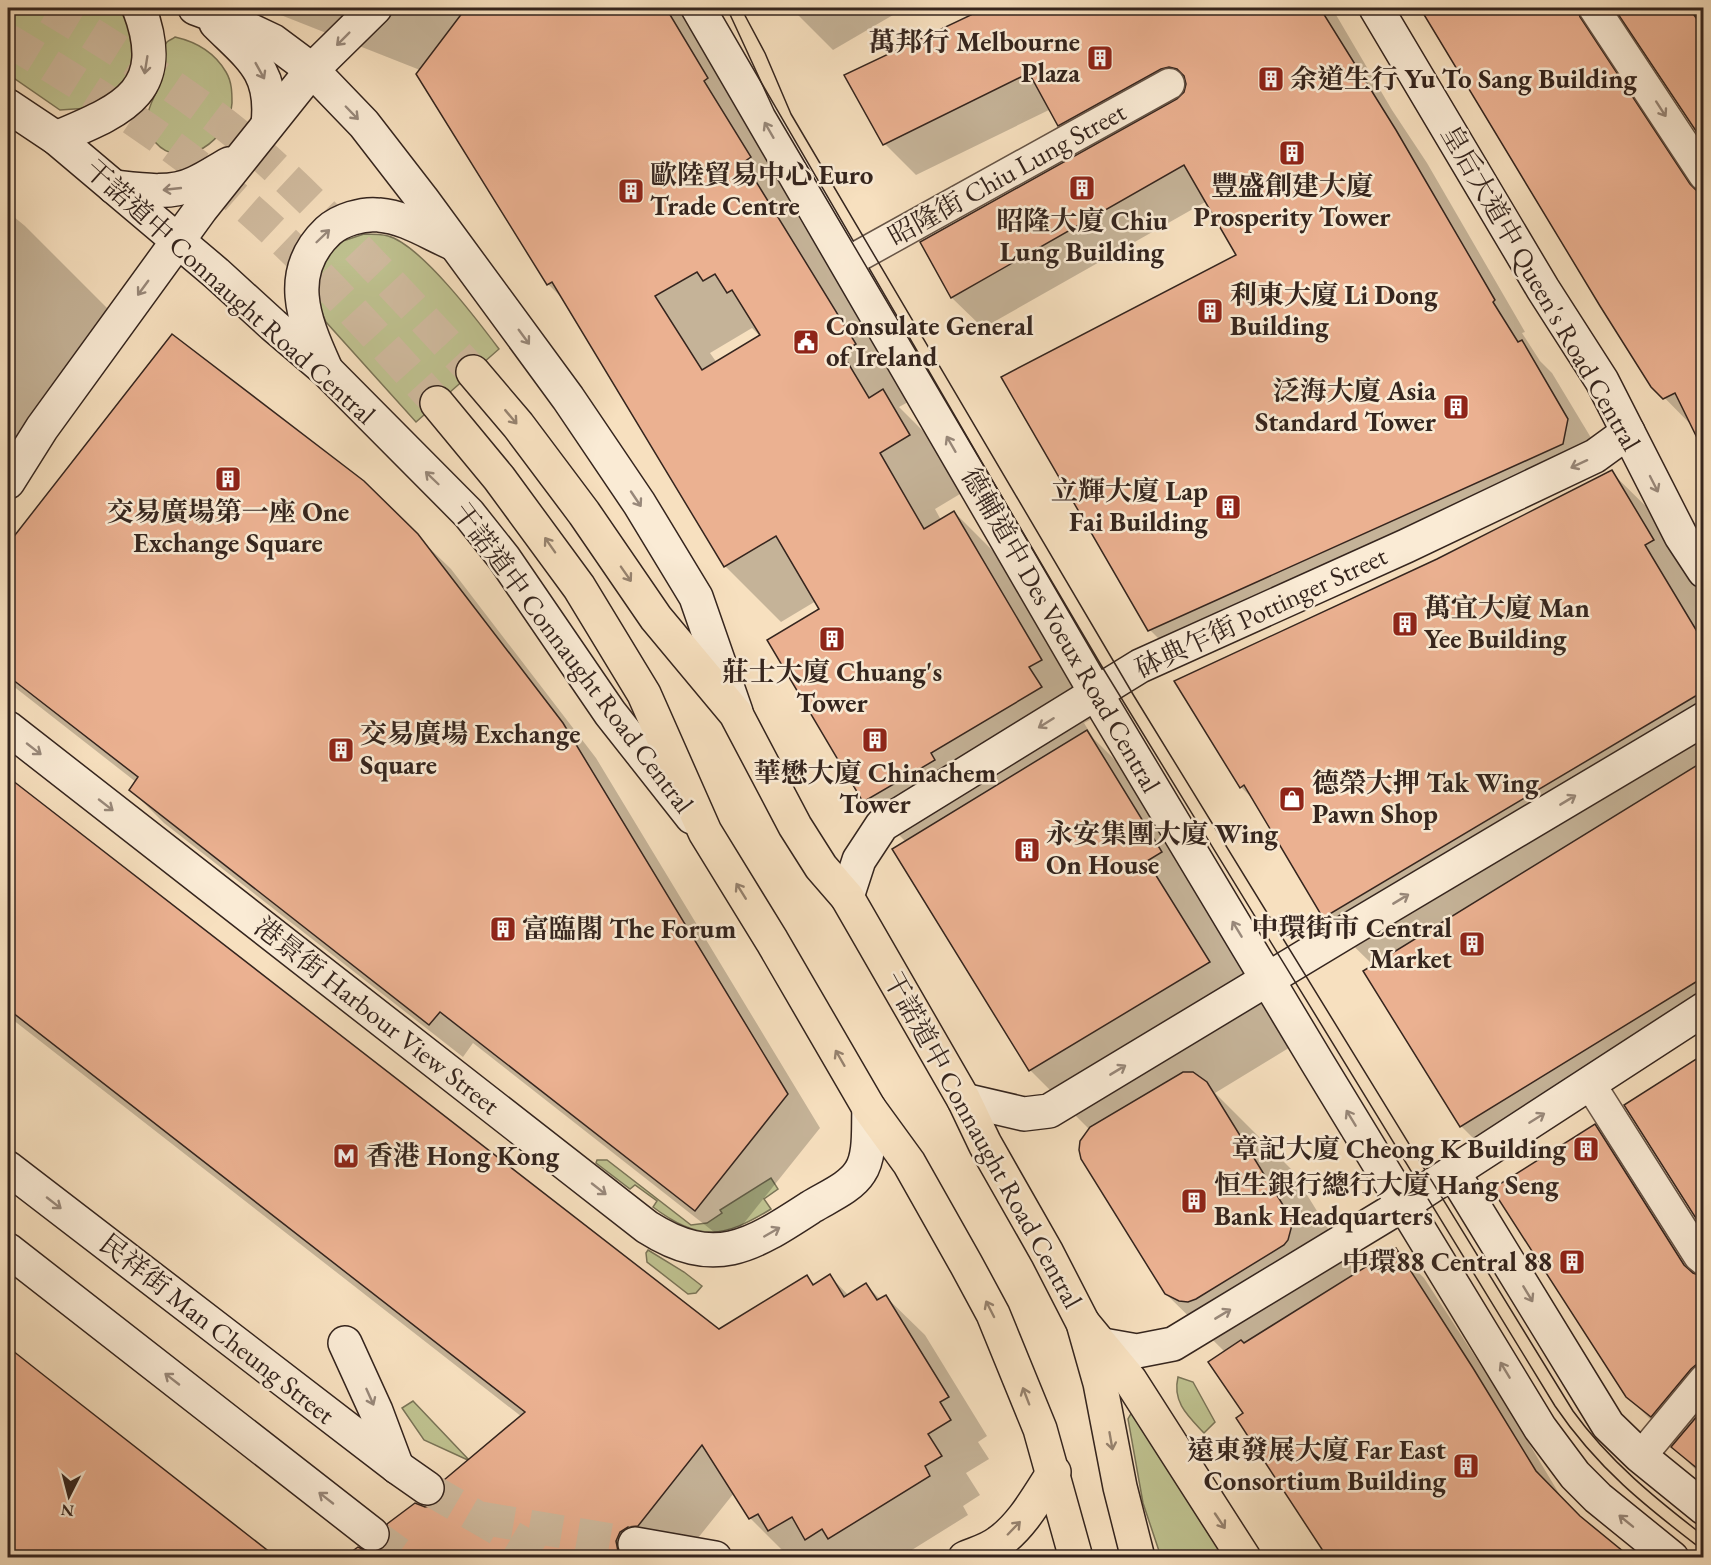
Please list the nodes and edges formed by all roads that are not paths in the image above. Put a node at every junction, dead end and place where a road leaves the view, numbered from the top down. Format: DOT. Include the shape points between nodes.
graph roads {
  1 [pos="139,8"];
  2 [pos="375,8"];
  3 [pos="698,8"];
  4 [pos="1376,8"];
  5 [pos="1594,8"];
  6 [pos="201,10"];
  7 [pos="312,70"];
  8 [pos="1169,84"];
  9 [pos="8,106"];
  10 [pos="268,124"];
  11 [pos="56,138"];
  12 [pos="244,156"];
  13 [pos="1704,175"];
  14 [pos="114,187"];
  15 [pos="177,240"];
  16 [pos="453,243"];
  17 [pos="846,263"];
  18 [pos="327,371"];
  19 [pos="474,372"];
  20 [pos="437,403"];
  21 [pos="1628,432"];
  22 [pos="10,475"];
  23 [pos="1704,571"];
  24 [pos="1096,693"];
  25 [pos="736,714"];
  26 [pos="1704,719"];
  27 [pos="8,728"];
  28 [pos="705,832"];
  29 [pos="847,897"];
  30 [pos="1268,980"];
  31 [pos="1704,1009"];
  32 [pos="1590,1084"];
  33 [pos="964,1100"];
  34 [pos="869,1108"];
  35 [pos="8,1168"];
  36 [pos="1453,1172"];
  37 [pos="1404,1204"];
  38 [pos="8,1250"];
  39 [pos="1704,1260"];
  40 [pos="1093,1334"];
  41 [pos="345,1343"];
  42 [pos="1704,1380"];
  43 [pos="1651,1444"];
  44 [pos="397,1467"];
  45 [pos="1054,1472"];
  46 [pos="428,1488"];
  47 [pos="1704,1508"];
  48 [pos="372,1534"];
  49 [pos="635,1544"];
  50 [pos="715,1557"];
  51 [pos="965,1557"];
  52 [pos="1076,1557"];
  53 [pos="1138,1557"];
  54 [pos="1244,1557"];
  55 [pos="1672,1557"];
  1 -- 11 [label="main road, one-way" via="148,50 138,91 110,115"];
  2 -- 7 [label="main road, one-way"];
  17 -- 3 [label="main road, 德輔道中 Des Voeux Road Central, one-way"];
  4 -- 21 [label="main road, 皇后大道中 Queen's Road Central" via="1602,381"];
  5 -- 13 [label="street, one-way"];
  6 -- 7 [label="main road, 干諾道中 Connaught Road Central" via="273,41"];
  6 -- 10 [label="main road, one-way" via="256,63 266,81"];
  7 -- 10 [label="main road"];
  7 -- 16 [label="main road, 干諾道中 Connaught Road Central, one-way" via="364,124"];
  8 -- 17 [label="street, 昭隆街 Chiu Lung Street"];
  9 -- 11 [label="main road, 干諾道中 Connaught Road Central"];
  10 -- 12 [label="main road"];
  11 -- 14 [label="main road, 干諾道中 Connaught Road Central"];
  12 -- 14 [label="main road, one-way" via="183,188 154,191"];
  12 -- 15 [label="main road"];
  14 -- 15 [label="main road, 干諾道中 Connaught Road Central"];
  15 -- 18 [label="main road, 干諾道中 Connaught Road Central"];
  15 -- 22 [label="main road, one-way"];
  18 -- 16 [label="main road, one-way" via="314,344 301,288 304,265 315,243 333,227 354,217 378,214 402,219"];
  16 -- 25 [label="main road, 干諾道中 Connaught Road Central, one-way" via="568,399 639,503 696,597"];
  24 -- 17 [label="main road, 德輔道中 Des Voeux Road Central, one-way"];
  28 -- 18 [label="main road, 干諾道中 Connaught Road Central, one-way" via="610,713 504,558 469,514"];
  19 -- 25 [label="main road, 干諾道中 Connaught Road Central, one-way" via="585,513 656,618"];
  28 -- 20 [label="main road, 干諾道中 Connaught Road Central, one-way" via="644,694 579,586 499,478"];
  21 -- 23 [label="main road, 皇后大道中 Queen's Road Central, one-way" via="1681,536"];
  21 -- 24 [label="main road, 砵典乍街 Pottinger Street, one-way" via="1595,456 1140,666"];
  24 -- 29 [label="main road, 砵典乍街 Pottinger Street, one-way" via="882,825 859,860"];
  30 -- 24 [label="main road, 德輔道中 Des Voeux Road Central, one-way"];
  25 -- 29 [label="main road, 干諾道中 Connaught Road Central" via="795,826 821,867"];
  30 -- 26 [label="main road, one-way"];
  27 -- 34 [label="main road, 港景街 Harbour View Street, one-way" via="647,1227 682,1245 722,1250 747,1245 849,1183 861,1171 866,1155"];
  34 -- 28 [label="main road, 干諾道中 Connaught Road Central, one-way"];
  29 -- 33 [label="main road, 干諾道中 Connaught Road Central"];
  33 -- 30 [label="main road, one-way" via="1024,1114 1049,1111"];
  37 -- 30 [label="main road, 德輔道中 Des Voeux Road Central, one-way"];
  31 -- 32 [label="main road"];
  36 -- 32 [label="main road, one-way"];
  32 -- 39 [label="street"];
  33 -- 40 [label="main road, 干諾道中 Connaught Road Central"];
  45 -- 34 [label="main road, 干諾道中 Connaught Road Central, one-way" via="1041,1429 993,1314 909,1163"];
  35 -- 44 [label="main road, 民祥街 Man Cheung Street, one-way"];
  36 -- 37 [label="main road"];
  36 -- 47 [label="main road, one-way" via="1608,1425"];
  40 -- 37 [label="main road, one-way" via="1137,1350 1173,1344"];
  55 -- 37 [label="main road, 德輔道中 Des Voeux Road Central, one-way" via="1575,1475 1540,1428"];
  48 -- 38 [label="main road, one-way"];
  40 -- 53 [label="main road, one-way" via="1120,1488"];
  40 -- 54 [label="main road, 干諾道中 Connaught Road Central, one-way" via="1130,1380"];
  41 -- 44 [label="main road, one-way"];
  42 -- 43 [label="street"];
  44 -- 46 [label="main road, 民祥街 Man Cheung Street"];
  51 -- 45 [label="main road, one-way" via="1000,1542 1023,1519"];
  45 -- 52 [label="main road, 干諾道中 Connaught Road Central"];
  49 -- 50 [label="main road"];
}
